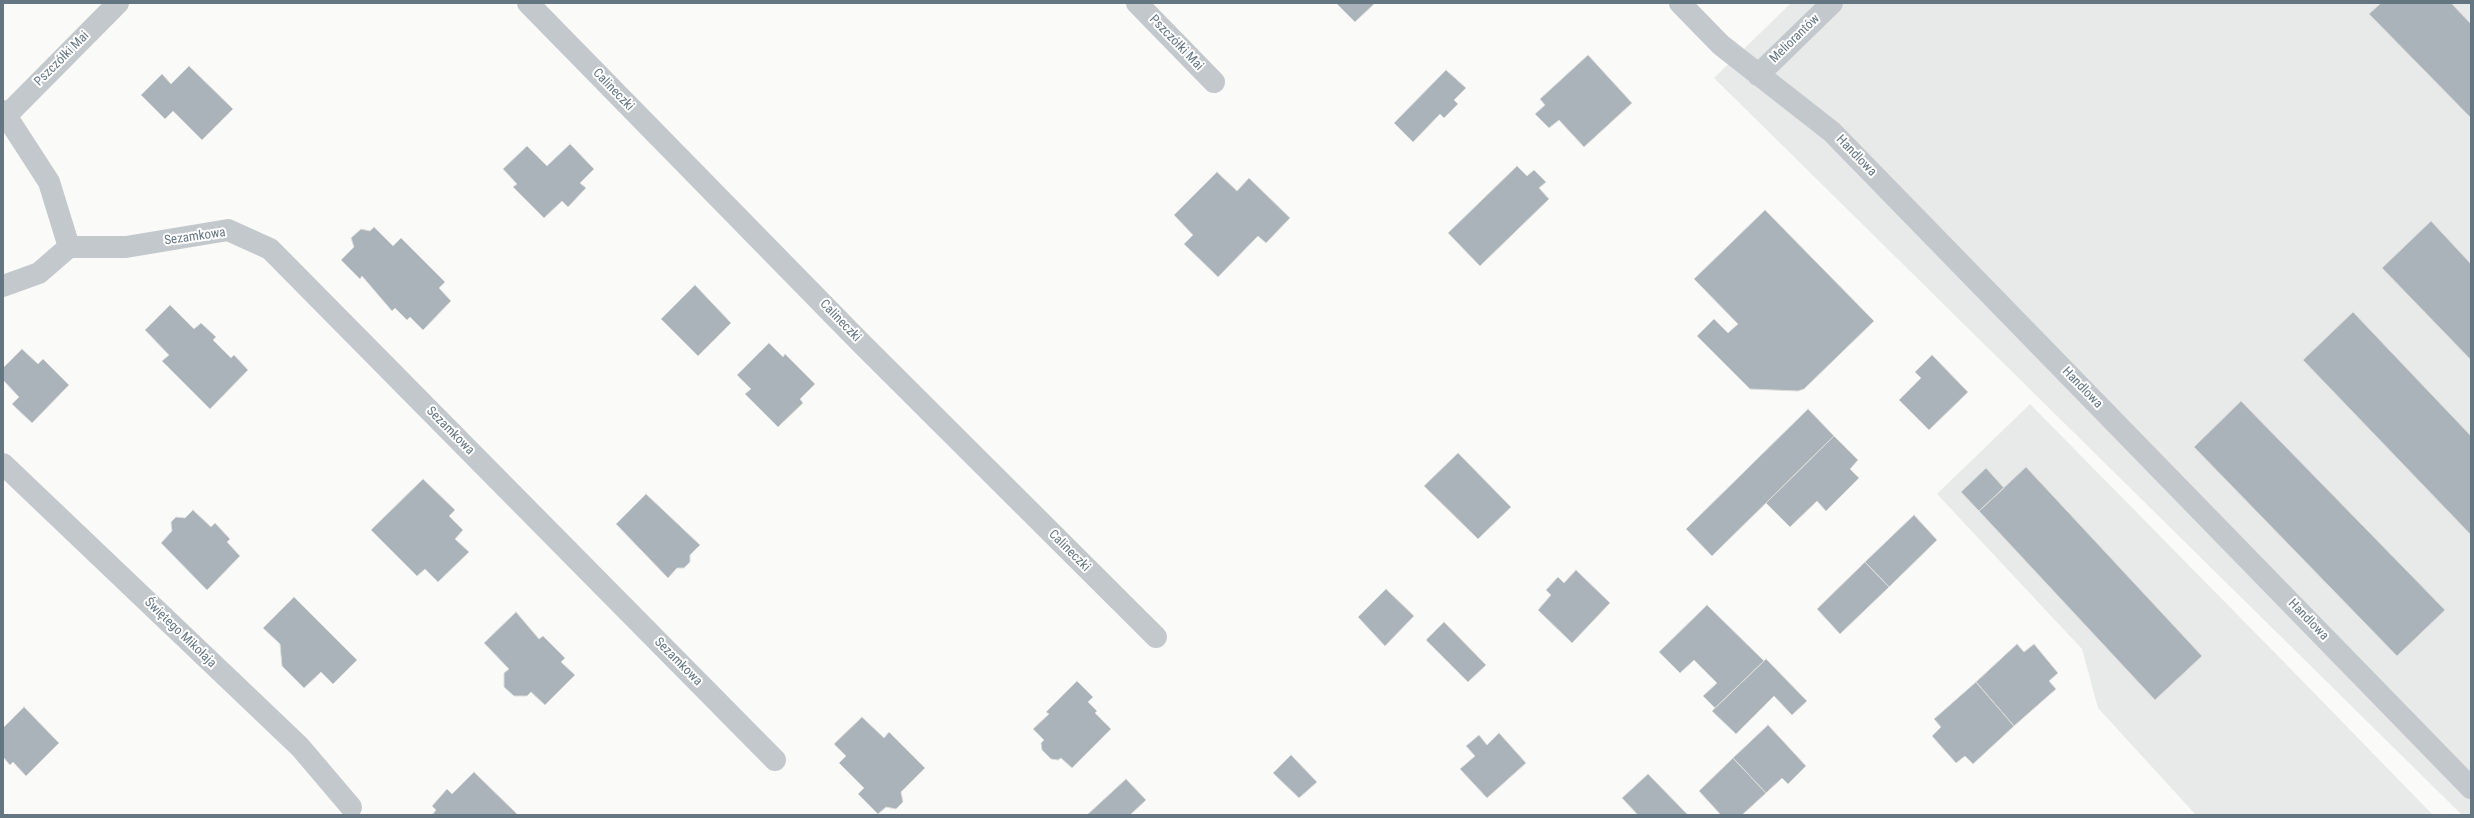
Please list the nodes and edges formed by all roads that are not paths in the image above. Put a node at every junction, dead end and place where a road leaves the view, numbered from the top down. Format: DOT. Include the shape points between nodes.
graph roads {
  1 [pos="118,3"];
  2 [pos="528,3"];
  3 [pos="1137,3"];
  4 [pos="1680,3"];
  5 [pos="1832,3"];
  6 [pos="1758,75"];
  7 [pos="1214,82"];
  8 [pos="5,113"];
  9 [pos="69,247"];
  10 [pos="3,286"];
  11 [pos="3,464"];
  12 [pos="1156,637"];
  13 [pos="775,760"];
  14 [pos="2471,788"];
  15 [pos="351,807"];
  1 -- 8 [label="street, Pszczółki Mai"];
  2 -- 12 [label="street, Calineczki" via="855,336"];
  3 -- 7 [label="street, Pszczółki Mai"];
  4 -- 6 [label="street, Handlowa" via="1721,45"];
  5 -- 6 [label="street, Meliorantów"];
  6 -- 14 [label="street, Handlowa" via="1832,132"];
  8 -- 9 [label="street" via="49,182"];
  9 -- 10 [label="street" via="39,273"];
  9 -- 13 [label="street, Sezamkowa" via="126,247 228,230 270,249"];
  11 -- 15 [label="street, Świętego Mikołaja" via="300,747"];
}
